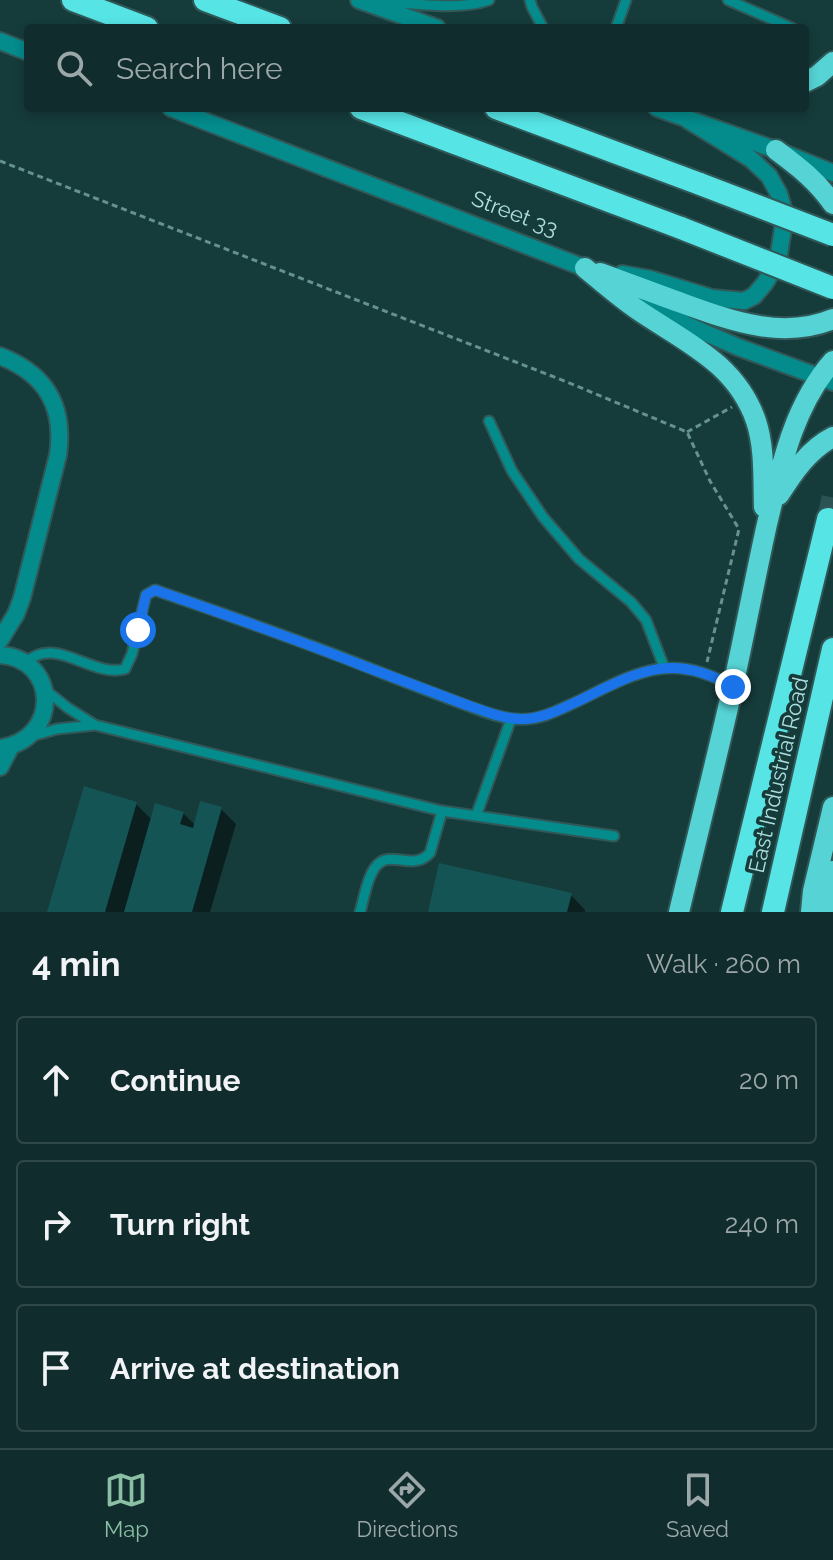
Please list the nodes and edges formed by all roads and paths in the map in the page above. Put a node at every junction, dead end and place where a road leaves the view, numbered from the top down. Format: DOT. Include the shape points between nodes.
graph roads {
  1 [pos="73,0"];
  2 [pos="205,0"];
  3 [pos="360,0"];
  4 [pos="489,0"];
  5 [pos="530,0"];
  6 [pos="626,0"];
  7 [pos="728,0"];
  8 [pos="136,24"];
  9 [pos="269,24"];
  10 [pos="426,24"];
  11 [pos="541,24"];
  12 [pos="617,24"];
  13 [pos="783,24"];
  14 [pos="0,41"];
  15 [pos="24,50"];
  16 [pos="833,62"];
  17 [pos="809,80"];
  18 [pos="181,112"];
  19 [pos="372,112"];
  20 [pos="507,112"];
  21 [pos="667,112"];
  22 [pos="688,120"];
  23 [pos="776,150"];
  24 [pos="0,161"];
  25 [pos="833,173"];
  26 [pos="833,204"];
  27 [pos="833,235"];
  28 [pos="585,268"];
  29 [pos="833,288"];
  30 [pos="833,319"];
  31 [pos="0,356"];
  32 [pos="829,373"];
  33 [pos="746,400"];
  34 [pos="489,421"];
  35 [pos="687,432"];
  36 [pos="833,437"];
  37 [pos="772,505"];
  38 [pos="828,519"];
  39 [pos="764,537"];
  40 [pos="0,640"];
  41 [pos="833,649"];
  42 [pos="0,655"];
  43 [pos="25,663"];
  44 [pos="664,667"];
  45 [pos="704,673"];
  46 [pos="733,687"];
  47 [pos="43,688"];
  48 [pos="511,719"];
  49 [pos="95,725"];
  50 [pos="29,737"];
  51 [pos="5,747"];
  52 [pos="0,767"];
  53 [pos="833,807"];
  54 [pos="442,811"];
  55 [pos="476,816"];
  56 [pos="614,836"];
  57 [pos="833,871"];
  58 [pos="360,912"];
  59 [pos="679,912"];
  60 [pos="732,912"];
  61 [pos="773,912"];
  62 [pos="811,912"];
  63 [pos="823,912"];
  1 -- 8 [label="highway"];
  2 -- 9 [label="highway"];
  3 -- 4 [label="lane" via="462,5"];
  3 -- 10 [label="street"];
  5 -- 11 [label="lane"];
  6 -- 12 [label="lane"];
  7 -- 13 [label="lane"];
  14 -- 15 [label="street"];
  16 -- 17 [label="main road"];
  18 -- 28 [label="street, Street 33"];
  19 -- 29 [label="highway, Street 33, bridge"];
  20 -- 27 [label="highway, bridge"];
  21 -- 22 [label="street"];
  22 -- 23 [label="street"];
  22 -- 28 [label="street" via="751,159 779,194 783,235 778,261 765,283 754,296 733,301"];
  23 -- 25 [label="street"];
  23 -- 26 [label="main road" via="807,173"];
  24 -- 35 [label="path"];
  28 -- 30 [label="main road" via="729,320 792,328"];
  28 -- 32 [label="street, Street 33" via="738,347"];
  28 -- 33 [label="main road" via="711,358"];
  31 -- 40 [label="street" via="45,386 54,401 61,437 22,598"];
  32 -- 37 [label="main road" via="795,424"];
  33 -- 35 [label="path"];
  33 -- 39 [label="main road" via="762,448"];
  34 -- 44 [label="lane" via="512,471 543,517 579,559 646,620"];
  35 -- 45 [label="path" via="739,529"];
  36 -- 37 [label="main road" via="808,455"];
  37 -- 39 [label="main road"];
  38 -- 60 [label="highway, East Industrial Road"];
  39 -- 46 [label="main road"];
  41 -- 61 [label="highway, East Industrial Road"];
  42 -- 43 [label="street"];
  43 -- 47 [label="street"];
  43 -- 48 [label="lane" via="49,652 115,672 125,669 146,595 155,590"];
  44 -- 45 [label="lane"];
  44 -- 48 [label="lane" via="630,676 556,712"];
  45 -- 46 [label="lane"];
  46 -- 59 [label="main road"];
  47 -- 49 [label="lane"];
  47 -- 50 [label="street" via="41,720"];
  48 -- 55 [label="lane"];
  49 -- 50 [label="lane"];
  49 -- 54 [label="lane"];
  50 -- 51 [label="street"];
  51 -- 52 [label="street"];
  53 -- 62 [label="main road"];
  54 -- 55 [label="lane"];
  54 -- 58 [label="lane" via="428,856 421,861 380,862"];
  55 -- 56 [label="lane"];
  57 -- 63 [label="main road"];
}
